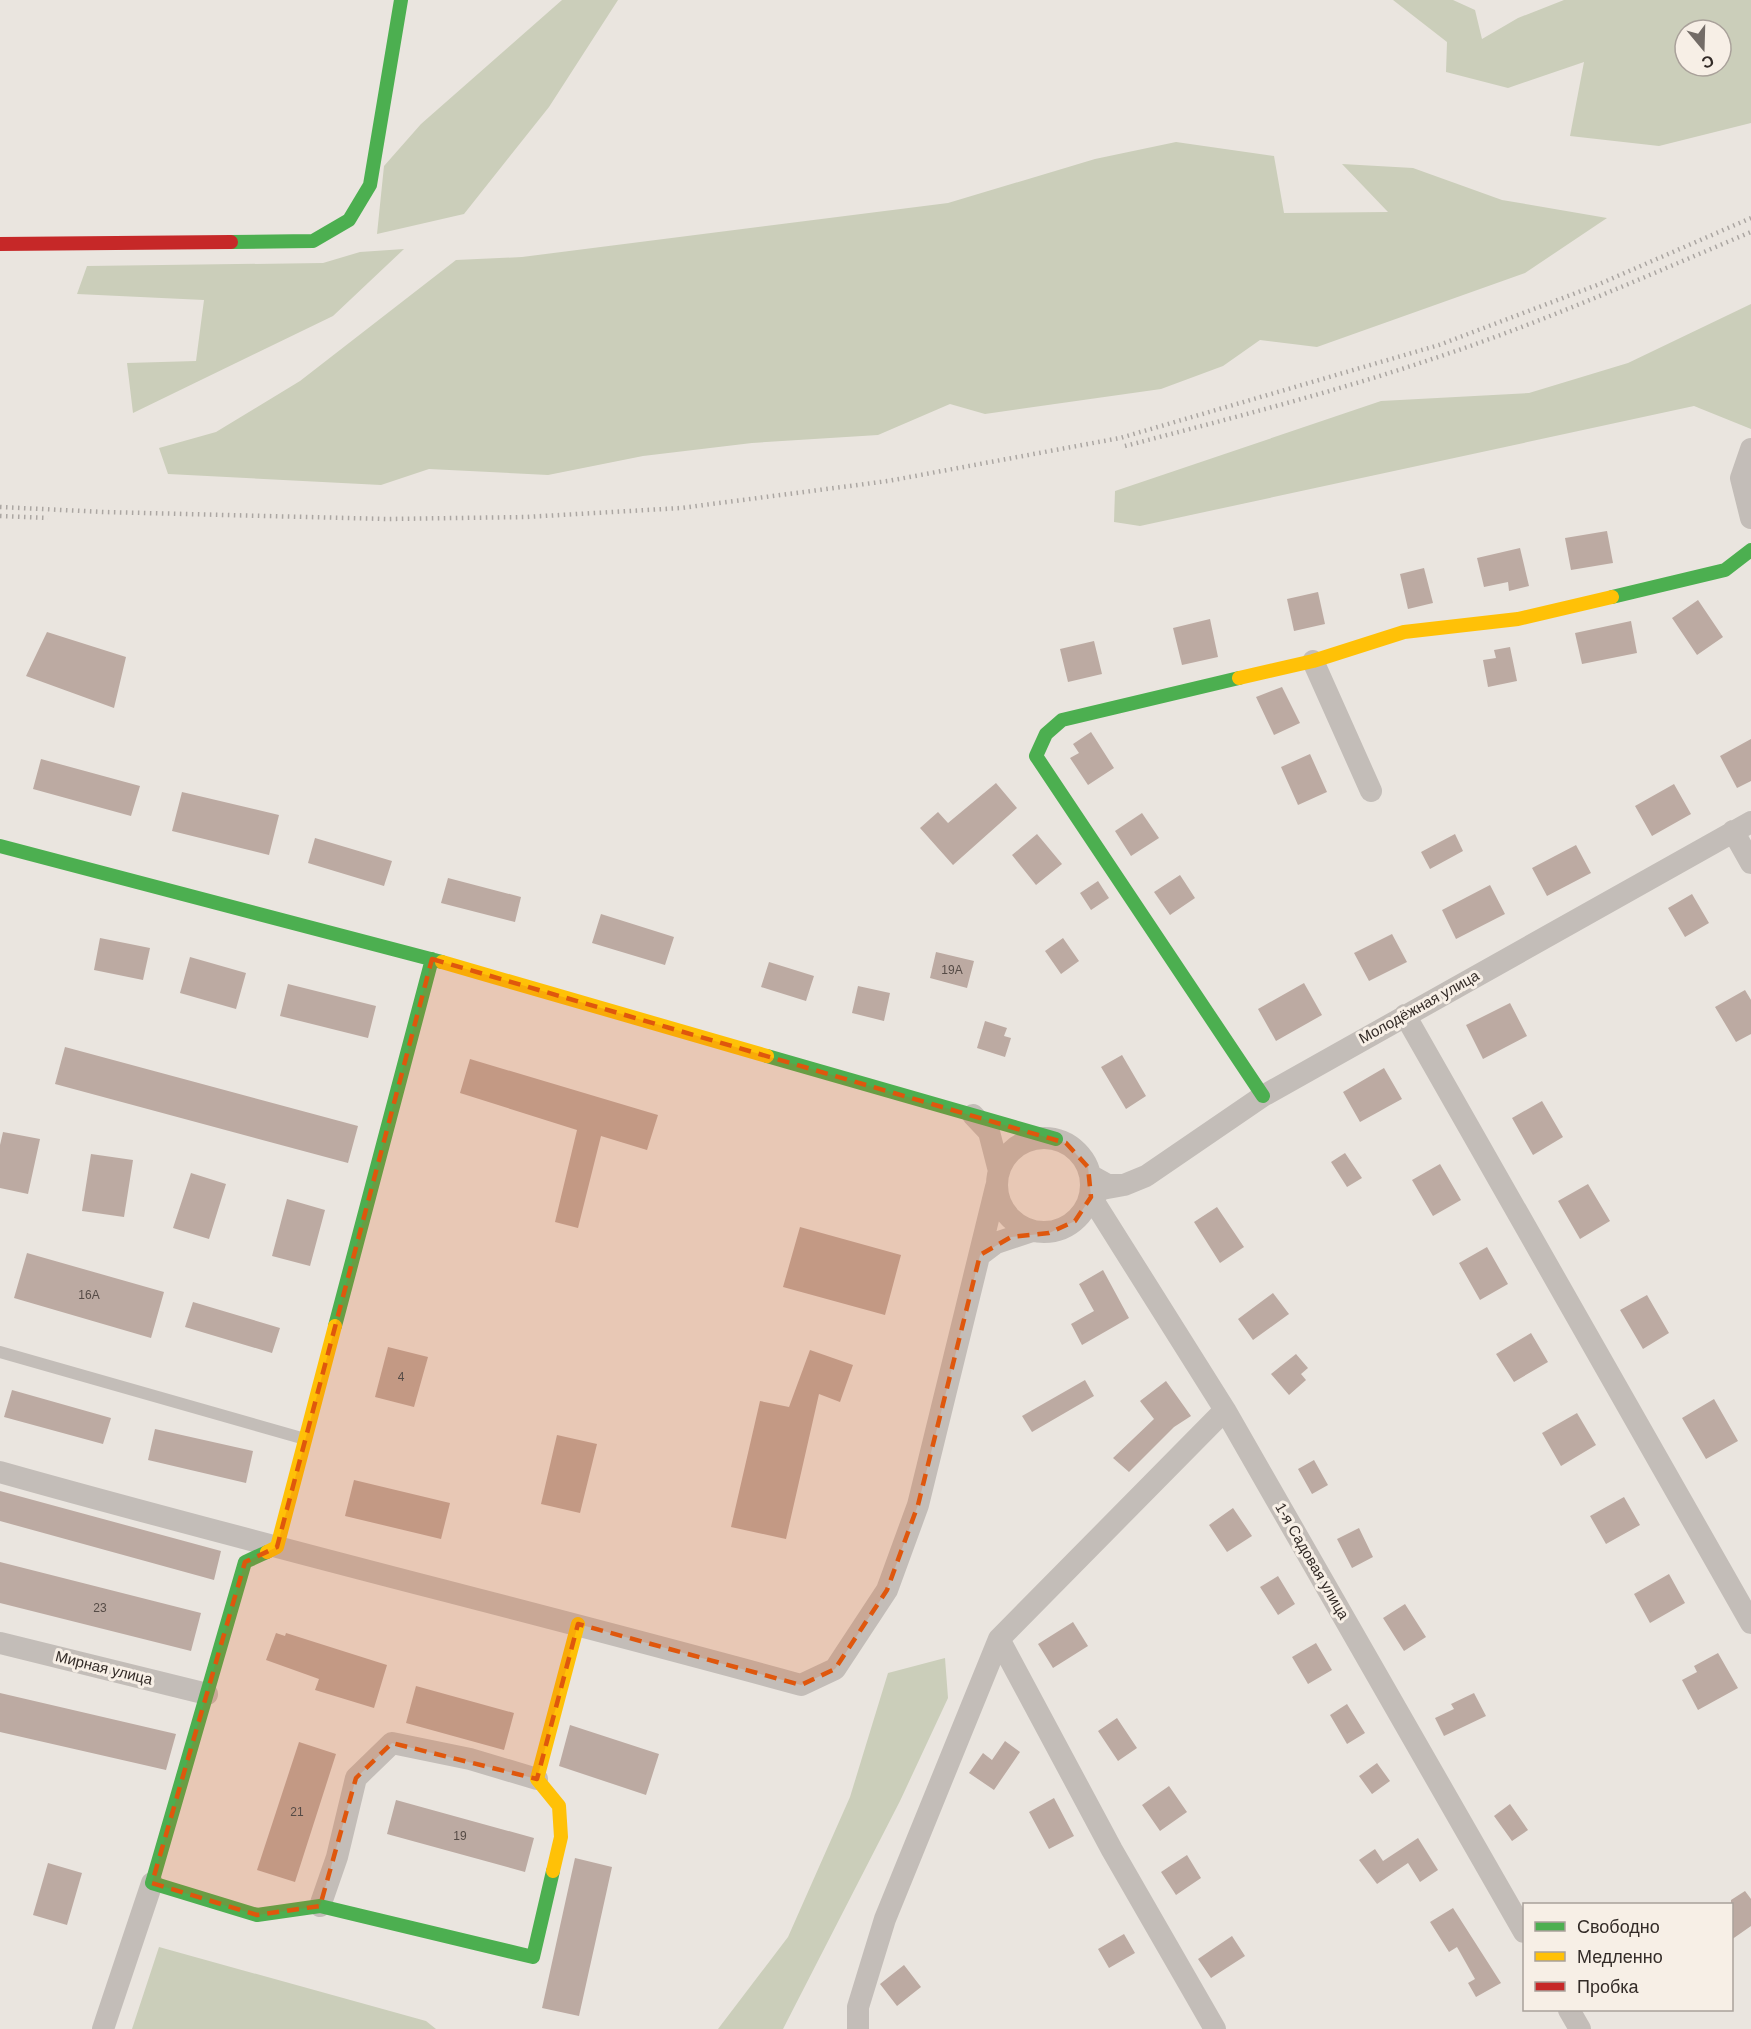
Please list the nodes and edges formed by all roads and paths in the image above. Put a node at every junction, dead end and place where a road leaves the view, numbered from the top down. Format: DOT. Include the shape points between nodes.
graph roads {
  1 [pos="401,0"];
  2 [pos="0,244"];
  3 [pos="1751,449"];
  4 [pos="1751,518"];
  5 [pos="1751,550"];
  6 [pos="1313,661"];
  7 [pos="1371,791"];
  8 [pos="1742,826"];
  9 [pos="0,846"];
  10 [pos="1751,863"];
  11 [pos="432,959"];
  12 [pos="1405,1015"];
  13 [pos="1263,1096"];
  14 [pos="973,1115"];
  15 [pos="1056,1139"];
  16 [pos="998,1179"];
  17 [pos="1090,1186"];
  18 [pos="1032,1231"];
  19 [pos="980,1255"];
  20 [pos="0,1352"];
  21 [pos="1225,1410"];
  22 [pos="306,1439"];
  23 [pos="0,1472"];
  24 [pos="277,1547"];
  25 [pos="1751,1623"];
  26 [pos="579,1624"];
  27 [pos="999,1639"];
  28 [pos="0,1643"];
  29 [pos="207,1694"];
  30 [pos="537,1779"];
  31 [pos="152,1883"];
  32 [pos="320,1906"];
  33 [pos="1523,1930"];
  34 [pos="1570,2011"];
  35 [pos="104,2029"];
  36 [pos="858,2029"];
  37 [pos="1215,2029"];
  38 [pos="1580,2029"];
  1 -- 2 [label="street" via="370,185 349,220 313,241"];
  3 -- 4 [label="street" via="1741,478"];
  5 -- 6 [label="street" via="1725,570 1518,619 1404,632"];
  6 -- 7 [label="street"];
  6 -- 13 [label="street" via="1062,720 1046,734 1036,756"];
  8 -- 10 [label="street"];
  8 -- 12 [label="street, Молодёжная улица"];
  9 -- 11 [label="street"];
  11 -- 14 [label="street"];
  11 -- 22 [label="street"];
  12 -- 13 [label="street, Молодёжная улица"];
  12 -- 25 [label="street"];
  13 -- 17 [label="street, Молодёжная улица" via="1146,1176 1124,1185"];
  14 -- 15 [label="street"];
  14 -- 16 [label="street" via="989,1132"];
  15 -- 16 [label="street" via="1039,1138 1012,1147"];
  15 -- 17 [label="street" via="1080,1153"];
  16 -- 18 [label="street" via="1005,1212"];
  16 -- 19 [label="street"];
  17 -- 18 [label="street" via="1082,1214 1061,1230"];
  17 -- 21 [label="street, 1-я Садовая улица"];
  18 -- 19 [label="street" via="996,1243"];
  19 -- 26 [label="street" via="918,1505 887,1590 835,1669 801,1685"];
  20 -- 22 [label="lane"];
  21 -- 27 [label="street"];
  21 -- 33 [label="street, 1-я Садовая улица"];
  22 -- 24 [label="street"];
  23 -- 24 [label="street"];
  24 -- 26 [label="street"];
  24 -- 29 [label="street" via="245,1562"];
  26 -- 30 [label="street"];
  27 -- 36 [label="street" via="885,1919 858,2007"];
  27 -- 37 [label="street" via="1112,1850"];
  28 -- 29 [label="street, Мирная улица"];
  29 -- 31 [label="street"];
  30 -- 32 [label="street" via="470,1759 392,1743 356,1778 337,1857"];
  30 -- 32 [label="street" via="559,1806 561,1837 533,1958"];
  31 -- 32 [label="street" via="257,1915"];
  31 -- 35 [label="street"];
  34 -- 38 [label="street"];
}
